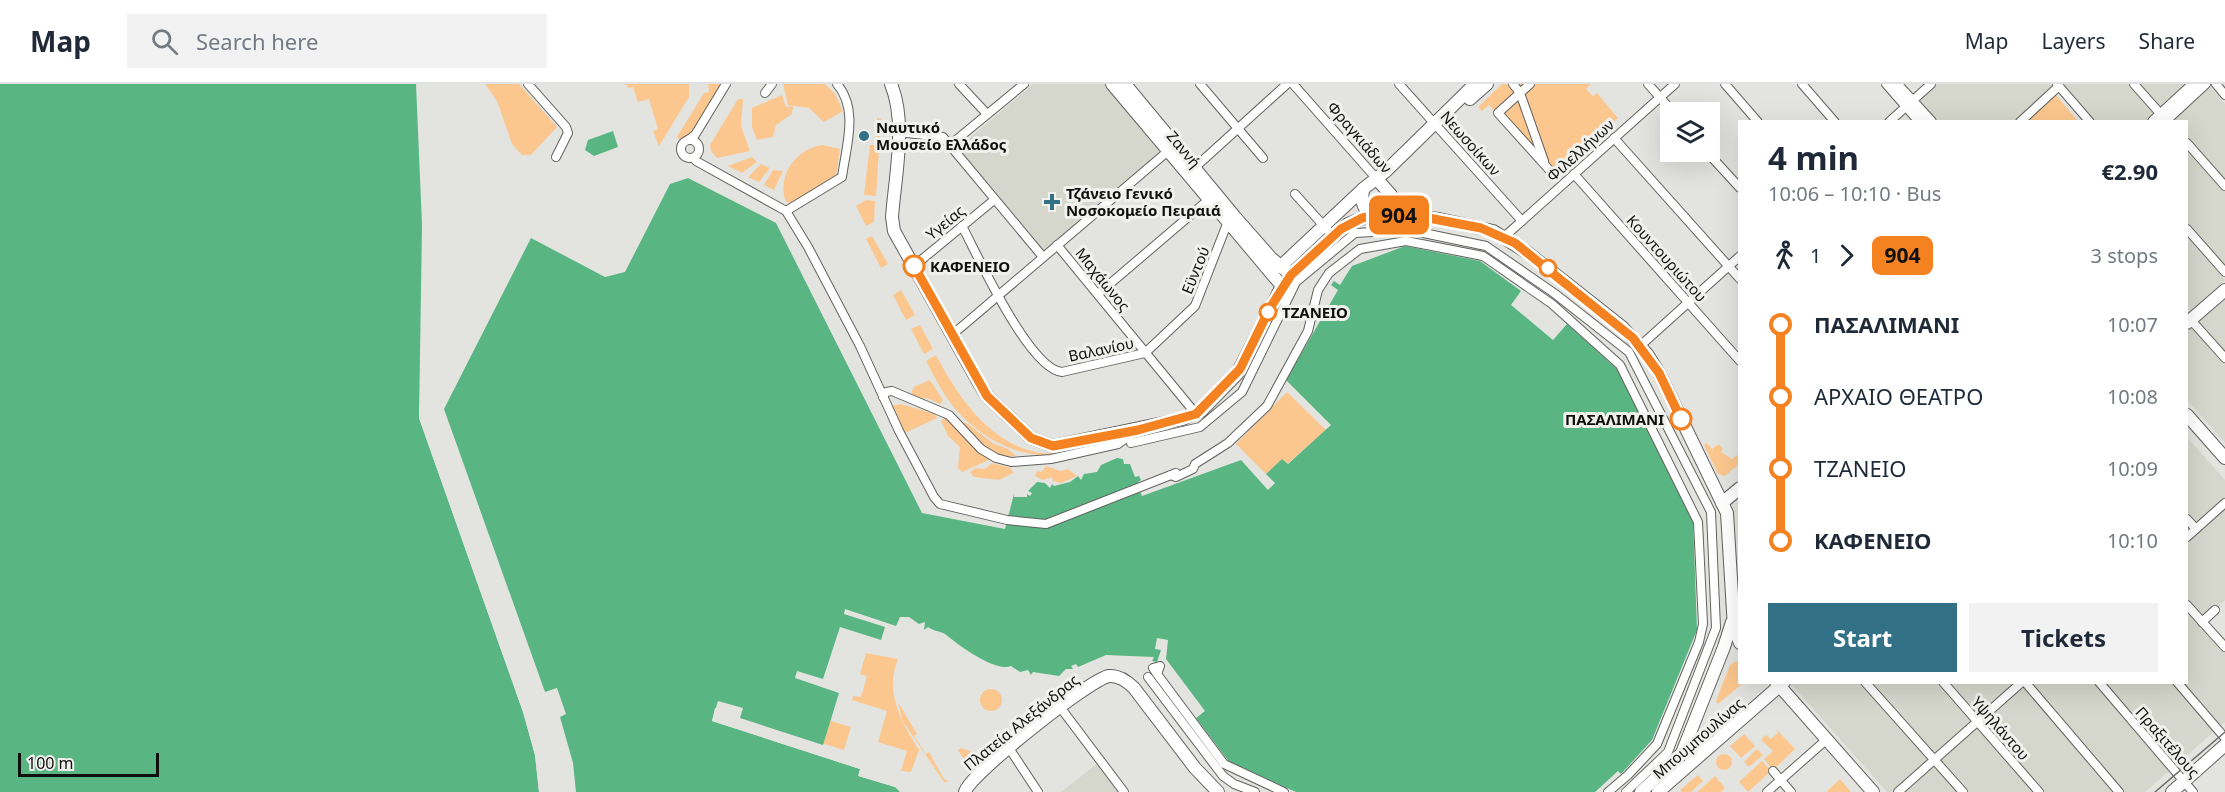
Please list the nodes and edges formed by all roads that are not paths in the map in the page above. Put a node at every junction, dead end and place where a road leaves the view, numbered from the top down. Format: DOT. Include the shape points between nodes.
graph roads {
  1 [pos="528,84"];
  2 [pos="728,84"];
  3 [pos="772,84"];
  4 [pos="837,84"];
  5 [pos="891,84"];
  6 [pos="960,84"];
  7 [pos="1024,84"];
  8 [pos="1200,84"];
  9 [pos="1287,84"];
  10 [pos="1293,84"];
  11 [pos="1399,84"];
  12 [pos="1474,84"];
  13 [pos="1487,84"];
  14 [pos="1513,84"];
  15 [pos="1530,84"];
  16 [pos="1648,84"];
  17 [pos="1675,84"];
  18 [pos="1725,84"];
  19 [pos="1802,84"];
  20 [pos="1886,84"];
  21 [pos="1895,84"];
  22 [pos="1931,84"];
  23 [pos="2134,84"];
  24 [pos="2195,84"];
  25 [pos="2206,84"];
  26 [pos="2216,84"];
  27 [pos="2058,85"];
  28 [pos="1123,86"];
  29 [pos="765,93"];
  30 [pos="1520,93"];
  31 [pos="2225,95"];
  32 [pos="1660,98"];
  33 [pos="1664,102"];
  34 [pos="1909,104"];
  35 [pos="987,114"];
  36 [pos="1756,120"];
  37 [pos="1833,120"];
  38 [pos="1891,120"];
  39 [pos="1918,120"];
  40 [pos="1928,120"];
  41 [pos="2022,120"];
  42 [pos="2088,120"];
  43 [pos="2163,120"];
  44 [pos="1436,124"];
  45 [pos="1239,128"];
  46 [pos="898,132"];
  47 [pos="1614,138"];
  48 [pos="688,140"];
  49 [pos="698,143"];
  50 [pos="950,145"];
  51 [pos="2188,145"];
  52 [pos="1167,152"];
  53 [pos="556,157"];
  54 [pos="1263,158"];
  55 [pos="696,161"];
  56 [pos="1716,162"];
  57 [pos="1545,165"];
  58 [pos="1190,172"];
  59 [pos="1553,174"];
  60 [pos="1574,174"];
  61 [pos="1375,177"];
  62 [pos="1738,186"];
  63 [pos="2225,186"];
  64 [pos="1363,189"];
  65 [pos="1295,194"];
  66 [pos="994,200"];
  67 [pos="1207,201"];
  68 [pos="786,212"];
  69 [pos="1396,215"];
  70 [pos="1368,216"];
  71 [pos="1231,221"];
  72 [pos="1522,221"];
  73 [pos="1324,225"];
  74 [pos="963,226"];
  75 [pos="2188,230"];
  76 [pos="1333,236"];
  77 [pos="1504,237"];
  78 [pos="1057,245"];
  79 [pos="1043,257"];
  80 [pos="1738,258"];
  81 [pos="914,266"];
  82 [pos="1280,267"];
  83 [pos="1729,267"];
  84 [pos="2225,272"];
  85 [pos="1291,275"];
  86 [pos="1738,277"];
  87 [pos="1282,286"];
  88 [pos="2225,290"];
  89 [pos="1098,294"];
  90 [pos="998,295"];
  91 [pos="1689,303"];
  92 [pos="2189,322"];
  93 [pos="952,335"];
  94 [pos="1640,346"];
  95 [pos="1145,353"];
  96 [pos="2225,358"];
  97 [pos="1738,359"];
  98 [pos="884,397"];
  99 [pos="1196,414"];
  100 [pos="2188,416"];
  101 [pos="1138,430"];
  102 [pos="1131,443"];
  103 [pos="2225,458"];
  104 [pos="1738,490"];
  105 [pos="1722,503"];
  106 [pos="2225,503"];
  107 [pos="2188,520"];
  108 [pos="2196,529"];
  109 [pos="2188,536"];
  110 [pos="2188,606"];
  111 [pos="2215,610"];
  112 [pos="1733,614"];
  113 [pos="2202,622"];
  114 [pos="1738,638"];
  115 [pos="2225,647"];
  116 [pos="1780,684"];
  117 [pos="1867,684"];
  118 [pos="1945,684"];
  119 [pos="2022,684"];
  120 [pos="2026,684"];
  121 [pos="2101,684"];
  122 [pos="2179,684"];
  123 [pos="1060,707"];
  124 [pos="1978,722"];
  125 [pos="2225,738"];
  126 [pos="1826,740"];
  127 [pos="2225,745"];
  128 [pos="1010,748"];
  129 [pos="1934,760"];
  130 [pos="1773,771"];
  131 [pos="1781,780"];
  132 [pos="2184,781"];
  133 [pos="1212,790"];
  134 [pos="965,792"];
  135 [pos="1038,792"];
  136 [pos="1124,792"];
  137 [pos="1254,792"];
  138 [pos="1284,792"];
  139 [pos="1608,792"];
  140 [pos="1626,792"];
  141 [pos="1641,792"];
  142 [pos="1658,792"];
  143 [pos="1767,792"];
  144 [pos="1791,792"];
  145 [pos="1873,792"];
  146 [pos="1898,792"];
  147 [pos="1962,792"];
  148 [pos="2039,792"];
  149 [pos="2119,792"];
  150 [pos="2172,792"];
  151 [pos="2193,792"];
  1 -- 53 [label="street" via="566,127 568,133"];
  2 -- 48 [label="street"];
  2 -- 49 [label="street" via="700,132"];
  3 -- 29 [label="street"];
  4 -- 68 [label="street" via="850,111 842,177"];
  5 -- 46 [label="main road"];
  6 -- 35 [label="street"];
  7 -- 35 [label="street"];
  8 -- 45 [label="street"];
  9 -- 45 [label="street"];
  10 -- 61 [label="street, Φραγκιάδων"];
  11 -- 44 [label="street, Νεωσοίκων"];
  12 -- 44 [label="main road"];
  13 -- 44 [label="main road"];
  14 -- 30 [label="street"];
  15 -- 30 [label="street"];
  16 -- 32 [label="street"];
  17 -- 32 [label="street, Φιλελλήνων"];
  18 -- 36 [label="street"];
  19 -- 37 [label="street"];
  20 -- 34 [label="street"];
  21 -- 34 [label="main road"];
  22 -- 34 [label="street"];
  23 -- 43 [label="street"];
  24 -- 43 [label="main road"];
  25 -- 43 [label="street"];
  26 -- 31 [label="street"];
  27 -- 41 [label="street"];
  27 -- 42 [label="street"];
  28 -- 52 [label="main road, Ζαννή"];
  28 -- 58 [label="main road, Ζαννή"];
  30 -- 57 [label="street"];
  30 -- 57 [label="street" via="1498,113"];
  32 -- 33 [label="street"];
  32 -- 47 [label="street, Φιλελλήνων"];
  34 -- 38 [label="street"];
  34 -- 39 [label="street"];
  34 -- 40 [label="main road"];
  35 -- 50 [label="street"];
  44 -- 61 [label="main road" via="1391,177"];
  44 -- 72 [label="street, Νεωσοίκων"];
  45 -- 54 [label="street"];
  45 -- 58 [label="street"];
  46 -- 50 [label="street" via="937,135"];
  46 -- 81 [label="main road" via="892,223"];
  47 -- 60 [label="street, Φιλελλήνων"];
  47 -- 83 [label="street"];
  48 -- 49 [label="street"];
  48 -- 49 [label="street" via="681,150 686,158 697,155"];
  50 -- 66 [label="street"];
  51 -- 63 [label="street"];
  52 -- 58 [label="main road, Ζαννή"];
  52 -- 78 [label="street"];
  55 -- 68 [label="street"];
  56 -- 62 [label="street"];
  57 -- 59 [label="street"];
  58 -- 67 [label="main road, Ζαννή"];
  58 -- 71 [label="main road, Ζαννή"];
  60 -- 72 [label="street, Φιλελλήνων"];
  60 -- 91 [label="street, Κουντουριώτου"];
  61 -- 64 [label="main road"];
  61 -- 69 [label="main road, Φραγκιάδων" via="1391,195"];
  64 -- 70 [label="main road" via="1362,201"];
  64 -- 73 [label="main road"];
  65 -- 73 [label="street"];
  66 -- 74 [label="street, Υγείας"];
  66 -- 79 [label="street"];
  67 -- 71 [label="main road, Ζαννή"];
  67 -- 89 [label="street"];
  68 -- 98 [label="street" via="808,247"];
  69 -- 70 [label="main road"];
  69 -- 77 [label="main road" via="1449,221"];
  70 -- 76 [label="main road"];
  71 -- 82 [label="main road, Ζαννή"];
  71 -- 87 [label="main road, Ζαννή"];
  71 -- 95 [label="street, Εϋντού" via="1195,306"];
  72 -- 77 [label="street, Φιλελλήνων"];
  73 -- 76 [label="street"];
  73 -- 82 [label="main road"];
  74 -- 81 [label="street, Υγείας"];
  74 -- 90 [label="street, Βαλανίου"];
  75 -- 84 [label="street"];
  76 -- 85 [label="main road"];
  77 -- 94 [label="main road" via="1595,305"];
  78 -- 79 [label="street"];
  78 -- 89 [label="street, Μαχάωνος"];
  79 -- 90 [label="street"];
  80 -- 83 [label="street"];
  81 -- 93 [label="main road"];
  82 -- 85 [label="main road, Ζαννή"];
  83 -- 86 [label="street"];
  83 -- 91 [label="street"];
  85 -- 87 [label="main road"];
  87 -- 99 [label="main road" via="1240,369"];
  88 -- 92 [label="main road"];
  89 -- 95 [label="street, Μαχάωνος"];
  90 -- 93 [label="street"];
  90 -- 95 [label="street, Βαλανίου" via="1025,341 1053,370"];
  91 -- 94 [label="street"];
  91 -- 97 [label="street, Κουντουριώτου"];
  92 -- 96 [label="street"];
  93 -- 101 [label="main road" via="987,396 1038,441 1053,446"];
  94 -- 105 [label="main road" via="1659,373"];
  95 -- 99 [label="street, Μαχάωνος"];
  98 -- 101 [label="street" via="892,391 949,415 981,449 996,458 1018,463 1118,444"];
  98 -- 139 [label="street" via="937,502 1004,519 1038,525 1051,523 1144,488 1196,464 1228,443 1267,406 1308,331 1318,290 1329,273 1360,249 1406,241 1483,256 1552,304 1620,365 1698,522 1703,624 1700,642 1657,744"];
  99 -- 101 [label="main road"];
  100 -- 103 [label="main road"];
  102 -- 140 [label="street" via="1200,427 1242,393 1296,282 1355,233 1409,230 1486,246 1554,293 1629,352 1711,512 1716,628 1668,752"];
  104 -- 105 [label="main road"];
  105 -- 112 [label="main road" via="1730,530"];
  106 -- 108 [label="street"];
  107 -- 108 [label="street"];
  108 -- 109 [label="street"];
  110 -- 113 [label="street"];
  111 -- 113 [label="street"];
  112 -- 114 [label="main road"];
  112 -- 141 [label="main road" via="1684,748"];
  113 -- 115 [label="street"];
  116 -- 126 [label="main road"];
  116 -- 142 [label="main road, Μπουμπουλίνας"];
  117 -- 129 [label="street"];
  118 -- 124 [label="street, Υψηλάντου"];
  119 -- 124 [label="street"];
  120 -- 149 [label="street"];
  121 -- 132 [label="street, Πραξιτέλους"];
  122 -- 125 [label="street"];
  123 -- 128 [label="main road, Πλατεία Αλεξάνδρας"];
  123 -- 133 [label="main road, Πλατεία Αλεξάνδρας" via="1101,679 1115,676 1130,683"];
  123 -- 136 [label="street"];
  124 -- 129 [label="street"];
  124 -- 148 [label="street, Υψηλάντου"];
  126 -- 131 [label="street"];
  126 -- 145 [label="main road"];
  127 -- 132 [label="main road"];
  128 -- 134 [label="main road, Πλατεία Αλεξάνδρας" via="976,775"];
  128 -- 135 [label="street"];
  129 -- 146 [label="street"];
  129 -- 147 [label="street"];
  130 -- 131 [label="street"];
  131 -- 143 [label="street"];
  131 -- 144 [label="street"];
  132 -- 150 [label="main road"];
  132 -- 151 [label="street, Πραξιτέλους"];
  137 -- 138 [label="street" via="1223,776 1152,676 1224,764"];
}
